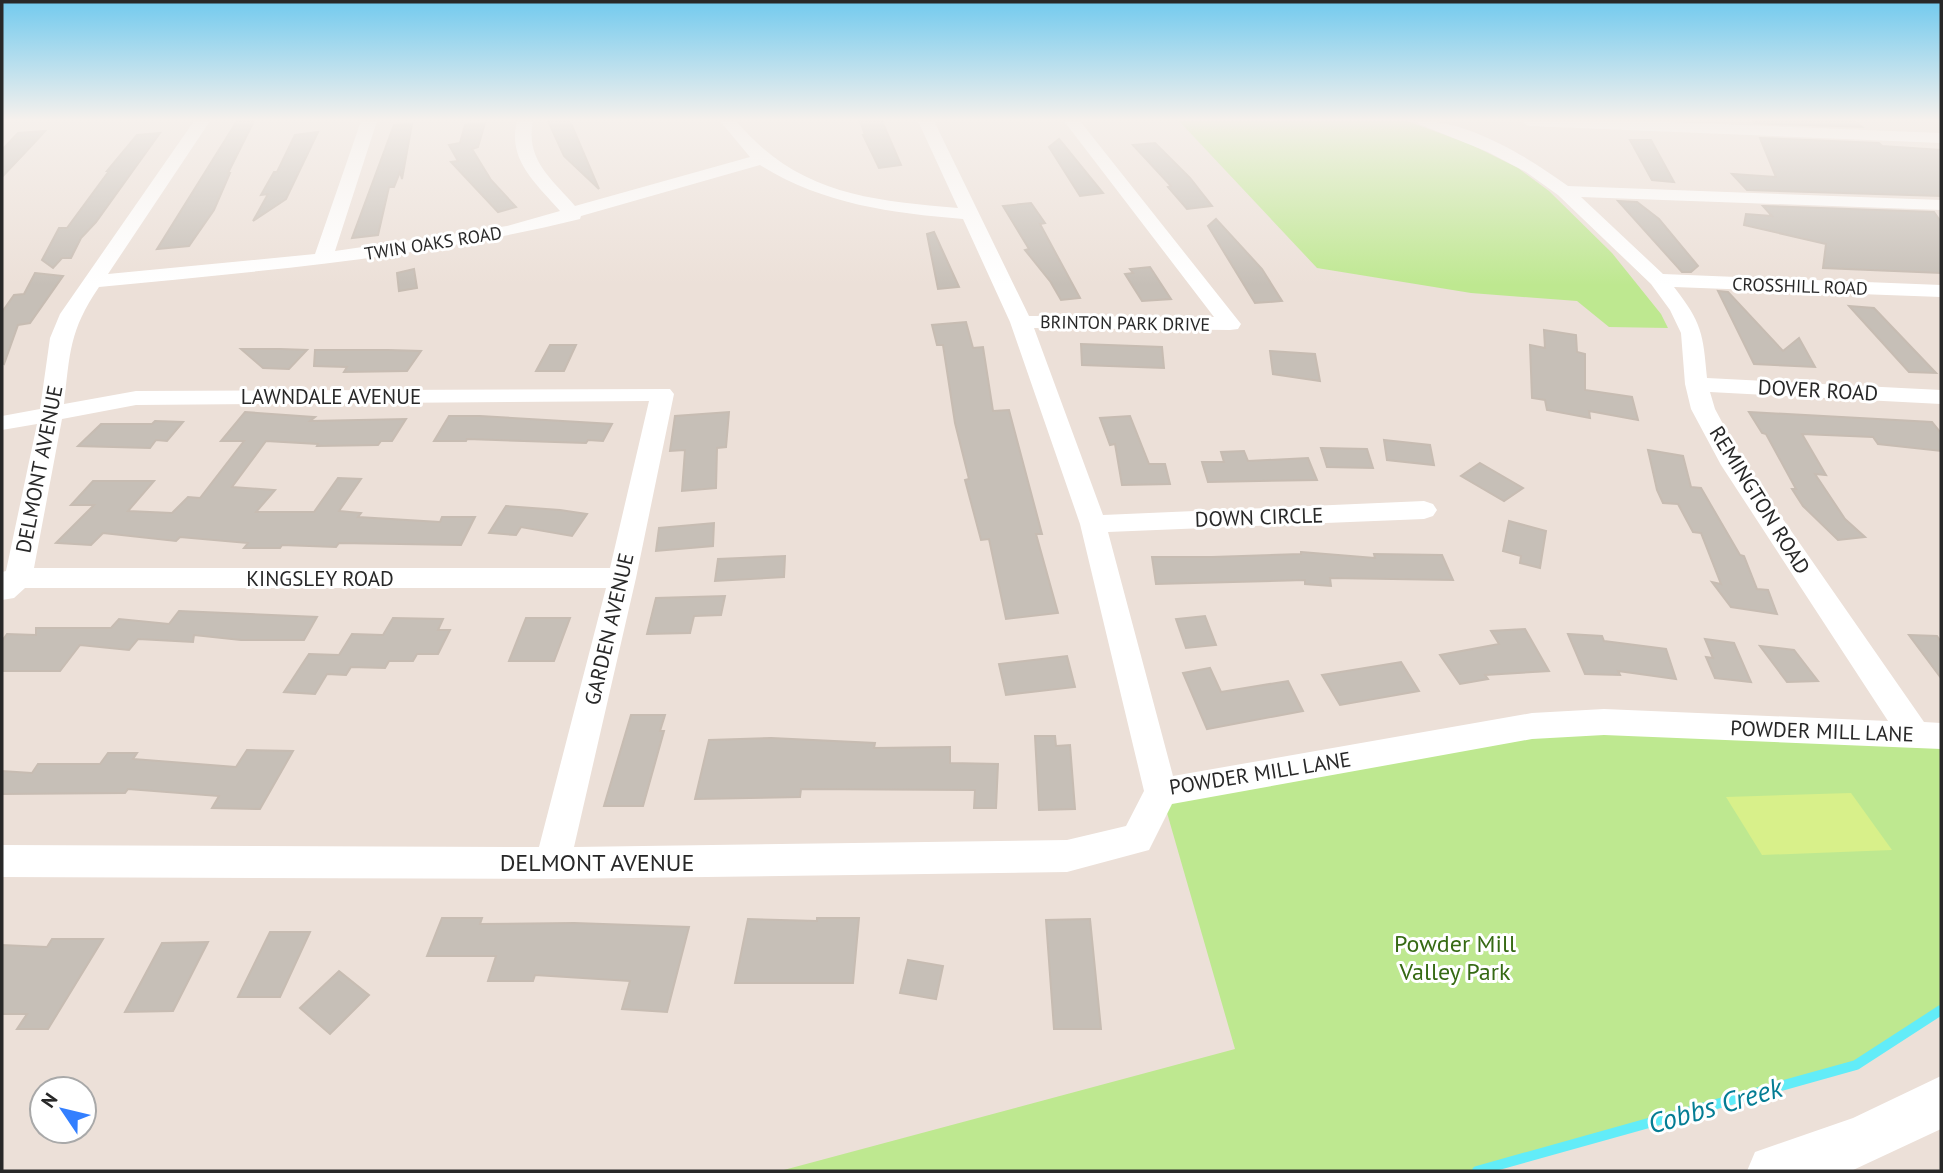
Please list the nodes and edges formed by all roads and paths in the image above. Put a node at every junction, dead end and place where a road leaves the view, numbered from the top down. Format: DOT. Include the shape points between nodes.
graph roads {
  1 [pos="165,176"];
  2 [pos="351,176"];
  3 [pos="540,176"];
  4 [pos="706,176"];
  5 [pos="789,176"];
  6 [pos="951,176"];
  7 [pos="1115,176"];
  8 [pos="1543,176"];
  9 [pos="1564,191"];
  10 [pos="1941,205"];
  11 [pos="969,214"];
  12 [pos="573,215"];
  13 [pos="323,259"];
  14 [pos="1658,280"];
  15 [pos="94,281"];
  16 [pos="1941,291"];
  17 [pos="1021,322"];
  18 [pos="1696,384"];
  19 [pos="662,394"];
  20 [pos="1941,397"];
  21 [pos="51,414"];
  22 [pos="2,423"];
  23 [pos="1424,510"];
  24 [pos="1093,524"];
  25 [pos="622,578"];
  26 [pos="7,584"];
  27 [pos="1928,736"];
  28 [pos="1161,792"];
  29 [pos="2,861"];
  30 [pos="554,863"];
  31 [pos="1941,1101"];
  32 [pos="1774,1171"];
  1 -- 15 [label="street, DELMONT AVENUE"];
  2 -- 13 [label="street"];
  3 -- 12 [label="street"];
  4 -- 12 [label="street, TWIN OAKS ROAD"];
  5 -- 11 [label="street" via="835,196"];
  6 -- 11 [label="street, POWDER MILL LANE"];
  7 -- 17 [label="street, BRINTON PARK DRIVE" via="1230,324"];
  8 -- 9 [label="street, REMINGTON ROAD"];
  9 -- 10 [label="street"];
  9 -- 14 [label="street, REMINGTON ROAD"];
  11 -- 17 [label="street, POWDER MILL LANE"];
  12 -- 13 [label="street, TWIN OAKS ROAD" via="509,231"];
  13 -- 15 [label="street, TWIN OAKS ROAD"];
  14 -- 16 [label="street, CROSSHILL ROAD"];
  14 -- 18 [label="street, REMINGTON ROAD" via="1692,333"];
  15 -- 21 [label="street, DELMONT AVENUE" via="69,314 61,338"];
  17 -- 24 [label="street, POWDER MILL LANE"];
  18 -- 20 [label="street, DOVER ROAD"];
  18 -- 27 [label="street, REMINGTON ROAD" via="1703,409 1733,465"];
  19 -- 21 [label="street, LAWNDALE AVENUE" via="136,398"];
  19 -- 25 [label="street, GARDEN AVENUE"];
  21 -- 22 [label="street, LAWNDALE AVENUE"];
  21 -- 26 [label="street, DELMONT AVENUE"];
  23 -- 24 [label="street, DOWN CIRCLE"];
  24 -- 28 [label="street, POWDER MILL LANE"];
  25 -- 26 [label="street, KINGSLEY ROAD"];
  25 -- 30 [label="street, GARDEN AVENUE"];
  27 -- 28 [label="street, POWDER MILL LANE" via="1604,722 1532,726"];
  28 -- 30 [label="street, DELMONT AVENUE" via="1137,839 1067,856"];
  29 -- 30 [label="street, DELMONT AVENUE"];
  31 -- 32 [label="street" via="1862,1141"];
}
